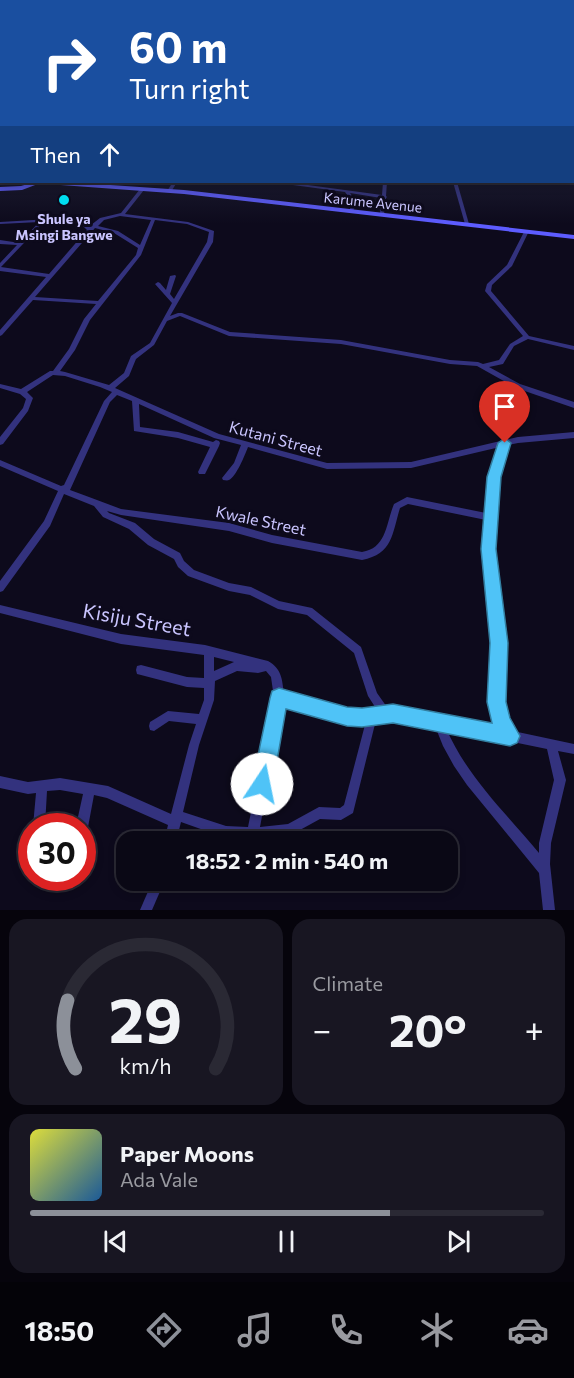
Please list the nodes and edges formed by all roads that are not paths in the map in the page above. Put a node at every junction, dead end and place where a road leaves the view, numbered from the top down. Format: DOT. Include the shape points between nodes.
graph roads {
  1 [pos="40,183"];
  2 [pos="54,183"];
  3 [pos="115,183"];
  4 [pos="175,183"];
  5 [pos="385,183"];
  6 [pos="455,183"];
  7 [pos="293,184"];
  8 [pos="349,186"];
  9 [pos="109,188"];
  10 [pos="0,189"];
  11 [pos="142,190"];
  12 [pos="168,191"];
  13 [pos="344,192"];
  14 [pos="385,197"];
  15 [pos="351,211"];
  16 [pos="122,215"];
  17 [pos="382,215"];
  18 [pos="153,220"];
  19 [pos="42,222"];
  20 [pos="0,223"];
  21 [pos="467,224"];
  22 [pos="92,228"];
  23 [pos="527,231"];
  24 [pos="574,237"];
  25 [pos="0,242"];
  26 [pos="19,244"];
  27 [pos="141,248"];
  28 [pos="0,267"];
  29 [pos="51,276"];
  30 [pos="173,276"];
  31 [pos="158,284"];
  32 [pos="168,294"];
  33 [pos="32,298"];
  34 [pos="100,303"];
  35 [pos="173,303"];
  36 [pos="185,315"];
  37 [pos="165,322"];
  38 [pos="0,334"];
  39 [pos="527,337"];
  40 [pos="573,348"];
  41 [pos="484,366"];
  42 [pos="56,372"];
  43 [pos="0,387"];
  44 [pos="113,390"];
  45 [pos="22,392"];
  46 [pos="135,399"];
  47 [pos="574,405"];
  48 [pos="217,435"];
  49 [pos="574,435"];
  50 [pos="0,442"];
  51 [pos="246,443"];
  52 [pos="505,443"];
  53 [pos="215,446"];
  54 [pos="0,463"];
  55 [pos="202,472"];
  56 [pos="226,478"];
  57 [pos="64,489"];
  58 [pos="97,504"];
  59 [pos="489,517"];
  60 [pos="0,588"];
  61 [pos="0,609"];
  62 [pos="209,651"];
  63 [pos="267,666"];
  64 [pos="141,670"];
  65 [pos="211,681"];
  66 [pos="279,698"];
  67 [pos="380,714"];
  68 [pos="202,720"];
  69 [pos="438,721"];
  70 [pos="154,726"];
  71 [pos="510,736"];
  72 [pos="551,744"];
  73 [pos="574,749"];
  74 [pos="0,782"];
  75 [pos="42,787"];
  76 [pos="90,789"];
  77 [pos="40,813"];
  78 [pos="85,813"];
  79 [pos="176,819"];
  80 [pos="173,831"];
  81 [pos="222,831"];
  82 [pos="253,831"];
  83 [pos="277,831"];
  84 [pos="545,871"];
  85 [pos="154,891"];
  86 [pos="146,910"];
  87 [pos="549,910"];
  1 -- 10 [label="street, Karume Avenue"];
  2 -- 9 [label="street, Karume Avenue"];
  3 -- 9 [label="street"];
  4 -- 12 [label="street"];
  5 -- 14 [label="street"];
  6 -- 21 [label="street"];
  7 -- 13 [label="street" via="327,186"];
  8 -- 13 [label="street"];
  9 -- 11 [label="street, Karume Avenue"];
  11 -- 12 [label="street, Karume Avenue"];
  11 -- 16 [label="street"];
  12 -- 15 [label="street, Karume Avenue"];
  13 -- 14 [label="street"];
  13 -- 15 [label="street" via="355,203"];
  14 -- 17 [label="street"];
  15 -- 17 [label="street, Karume Avenue"];
  16 -- 18 [label="street"];
  16 -- 22 [label="street" via="104,219"];
  17 -- 21 [label="street, Karume Avenue"];
  18 -- 27 [label="street"];
  18 -- 35 [label="street" via="188,223 212,231 210,242"];
  19 -- 20 [label="street"];
  19 -- 22 [label="street" via="73,220"];
  19 -- 26 [label="street"];
  21 -- 23 [label="street, Karume Avenue"];
  22 -- 27 [label="street" via="116,232"];
  22 -- 29 [label="street"];
  23 -- 24 [label="street, Karume Avenue"];
  23 -- 39 [label="street" via="509,266 488,288"];
  25 -- 26 [label="street"];
  26 -- 28 [label="street"];
  27 -- 34 [label="street"];
  28 -- 29 [label="street"];
  29 -- 33 [label="street"];
  30 -- 32 [label="street"];
  31 -- 32 [label="street"];
  32 -- 35 [label="street"];
  33 -- 34 [label="street"];
  33 -- 38 [label="street"];
  34 -- 42 [label="street"];
  35 -- 36 [label="street"];
  35 -- 37 [label="street"];
  36 -- 37 [label="street" via="175,315"];
  36 -- 41 [label="street" via="229,334 341,342"];
  37 -- 44 [label="street" via="152,344 131,360 127,374"];
  39 -- 40 [label="street"];
  39 -- 41 [label="street" via="512,345 501,362"];
  41 -- 47 [label="street" via="518,386"];
  42 -- 44 [label="street, Kutani Street"];
  42 -- 45 [label="street"];
  43 -- 45 [label="street"];
  44 -- 46 [label="street, Kutani Street"];
  44 -- 57 [label="street"];
  45 -- 50 [label="street" via="30,402"];
  46 -- 48 [label="street, Kutani Street"];
  46 -- 53 [label="street" via="137,429"];
  48 -- 51 [label="street, Kutani Street"];
  48 -- 53 [label="street"];
  49 -- 52 [label="street, Kutani Street"];
  51 -- 52 [label="street, Kutani Street" via="315,463 368,467 411,465"];
  51 -- 56 [label="street" via="237,465"];
  52 -- 59 [label="street" via="496,465"];
  53 -- 55 [label="street"];
  54 -- 57 [label="street, Kwale Street"];
  57 -- 58 [label="street, Kwale Street"];
  57 -- 60 [label="street" via="47,523"];
  58 -- 59 [label="street, Kwale Street" via="121,512 229,527 362,556 383,547 397,506 407,500"];
  58 -- 67 [label="street" via="106,515 132,526 177,556 191,573 250,591 278,605 309,611 358,650"];
  59 -- 71 [label="street" via="499,643 497,702 501,722"];
  61 -- 62 [label="street, Kisiju Street" via="121,639"];
  62 -- 63 [label="street, Kisiju Street"];
  62 -- 65 [label="street"];
  63 -- 65 [label="street" via="237,666"];
  63 -- 66 [label="street" via="276,675"];
  64 -- 65 [label="street" via="187,682"];
  65 -- 68 [label="street"];
  66 -- 67 [label="street" via="347,716"];
  66 -- 82 [label="street"];
  67 -- 69 [label="street"];
  67 -- 83 [label="street" via="371,721 350,809 341,814 319,813 289,830"];
  68 -- 70 [label="street" via="168,716"];
  68 -- 79 [label="street"];
  69 -- 71 [label="street"];
  69 -- 84 [label="street" via="450,753 467,777"];
  71 -- 72 [label="street"];
  72 -- 73 [label="street"];
  72 -- 84 [label="street" via="560,780 545,843"];
  74 -- 75 [label="street"];
  75 -- 76 [label="street" via="60,784"];
  75 -- 77 [label="street"];
  76 -- 78 [label="street"];
  76 -- 79 [label="street"];
  79 -- 80 [label="street"];
  79 -- 81 [label="street"];
  84 -- 87 [label="street"];
  85 -- 86 [label="street"];
}
